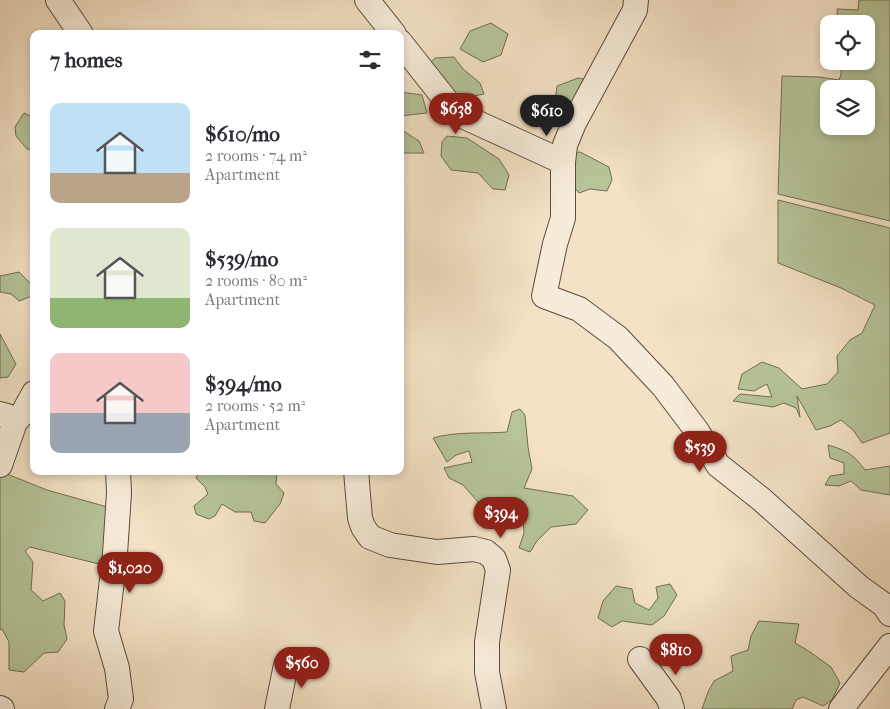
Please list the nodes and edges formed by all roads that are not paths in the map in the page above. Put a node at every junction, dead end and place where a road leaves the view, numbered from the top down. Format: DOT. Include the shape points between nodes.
graph roads {
  1 [pos="58,0"];
  2 [pos="367,0"];
  3 [pos="636,0"];
  4 [pos="78,30"];
  5 [pos="391,30"];
  6 [pos="404,47"];
  7 [pos="564,162"];
  8 [pos="30,400"];
  9 [pos="8,418"];
  10 [pos="0,465"];
  11 [pos="118,475"];
  12 [pos="356,475"];
  13 [pos="890,614"];
  14 [pos="890,646"];
  15 [pos="640,659"];
  16 [pos="286,665"];
  17 [pos="117,709"];
  18 [pos="277,709"];
  19 [pos="494,709"];
  20 [pos="672,709"];
  21 [pos="841,709"];
  1 -- 4 [label="street"];
  2 -- 5 [label="street"];
  3 -- 7 [label="street" via="635,10 574,123 565,145"];
  6 -- 7 [label="street" via="456,113"];
  7 -- 13 [label="street" via="563,218 544,296 579,309 618,338 663,386 718,465"];
  8 -- 9 [label="street" via="23,413"];
  9 -- 10 [label="street"];
  11 -- 17 [label="street" via="115,554 106,631 118,668 121,699"];
  12 -- 19 [label="street" via="360,518 370,537 390,545 437,552 486,552 494,559 498,570 486,642 487,672"];
  14 -- 21 [label="street"];
  15 -- 20 [label="street" via="669,699"];
  16 -- 18 [label="street"];
}
